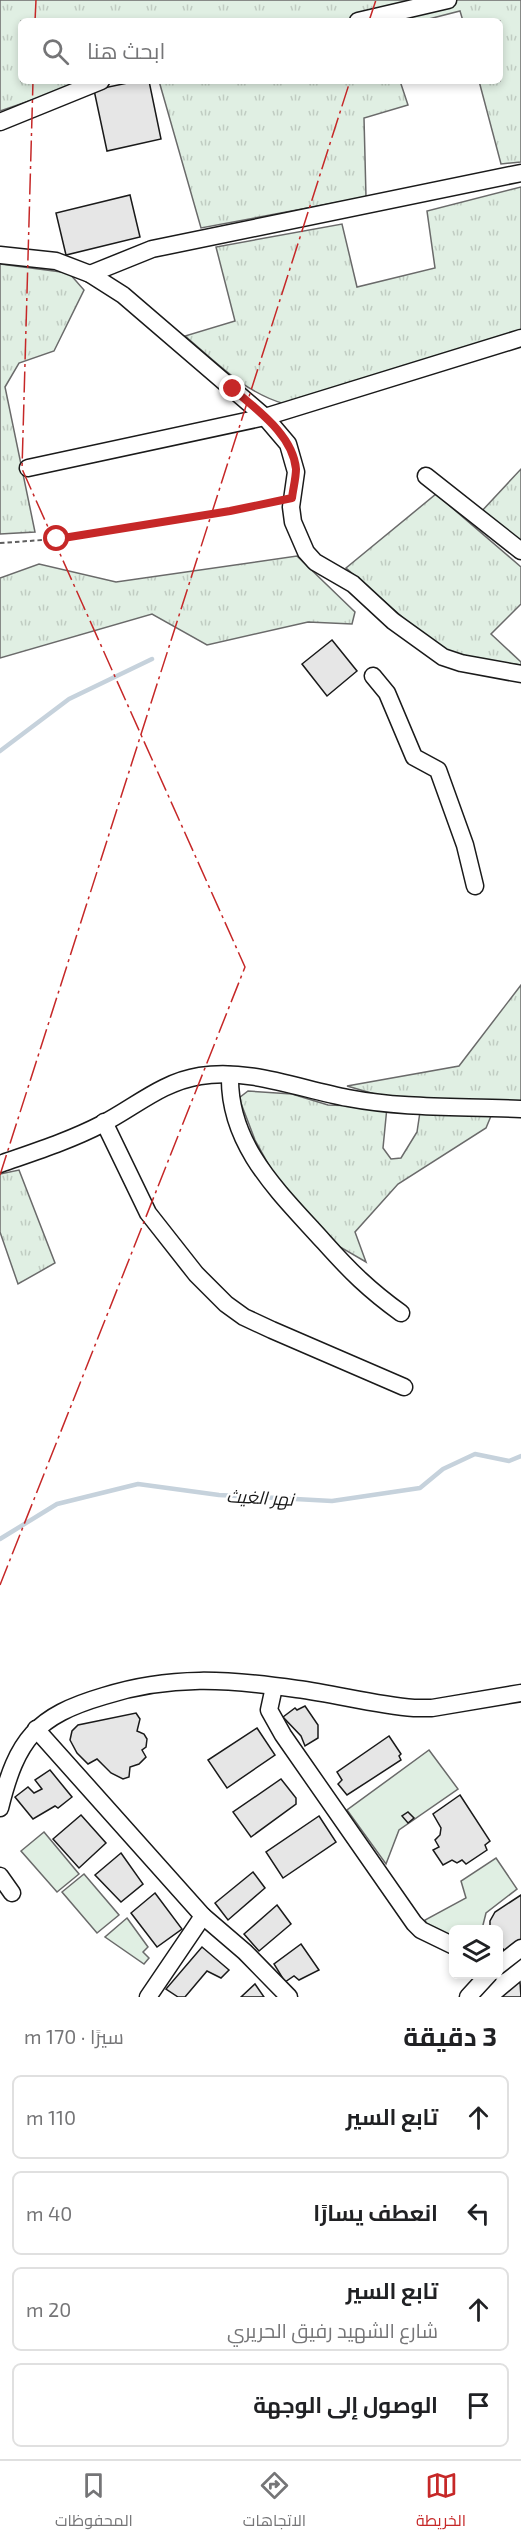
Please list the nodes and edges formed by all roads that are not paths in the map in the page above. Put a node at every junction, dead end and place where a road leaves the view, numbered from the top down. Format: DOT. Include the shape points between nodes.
graph roads {
  1 [pos="448,0"];
  2 [pos="371,18"];
  3 [pos="94,84"];
  4 [pos="0,122"];
  5 [pos="521,173"];
  6 [pos="0,255"];
  7 [pos="90,273"];
  8 [pos="521,338"];
  9 [pos="265,417"];
  10 [pos="28,468"];
  11 [pos="426,476"];
  12 [pos="521,551"];
  13 [pos="521,674"];
  14 [pos="372,676"];
  15 [pos="475,886"];
  16 [pos="230,1075"];
  17 [pos="521,1109"];
  18 [pos="105,1122"];
  19 [pos="0,1164"];
  20 [pos="401,1313"];
  21 [pos="404,1387"];
  22 [pos="274,1687"];
  23 [pos="521,1693"];
  24 [pos="36,1729"];
  25 [pos="0,1808"];
  26 [pos="0,1876"];
  27 [pos="12,1893"];
  28 [pos="203,1916"];
  29 [pos="449,1944"];
  30 [pos="521,1948"];
  31 [pos="503,1962"];
  32 [pos="485,1979"];
  33 [pos="148,1997"];
  34 [pos="289,1997"];
  35 [pos="468,1997"];
  1 -- 2 [label="street"];
  3 -- 4 [label="street"];
  5 -- 7 [label="street" via="152,249"];
  6 -- 7 [label="street" via="45,259"];
  7 -- 9 [label="street" via="123,295"];
  8 -- 9 [label="street"];
  9 -- 10 [label="street"];
  9 -- 13 [label="street" via="293,455 293,522 315,562 353,584 393,621 443,657"];
  11 -- 12 [label="street"];
  14 -- 15 [label="street" via="387,693 414,757 438,770 462,834"];
  16 -- 17 [label="street" via="348,1099"];
  16 -- 18 [label="street" via="176,1082"];
  16 -- 20 [label="street" via="235,1118 269,1182 354,1276"];
  18 -- 19 [label="street"];
  18 -- 21 [label="street" via="148,1213 196,1274 226,1304 244,1317"];
  22 -- 23 [label="street" via="414,1708"];
  22 -- 24 [label="street" via="219,1680 134,1686 75,1704 53,1714"];
  22 -- 29 [label="street" via="270,1710 316,1783 414,1923"];
  24 -- 25 [label="street" via="22,1750"];
  24 -- 28 [label="street"];
  26 -- 27 [label="street"];
  28 -- 33 [label="street"];
  28 -- 34 [label="street"];
  30 -- 31 [label="street"];
  32 -- 35 [label="street"];
}
